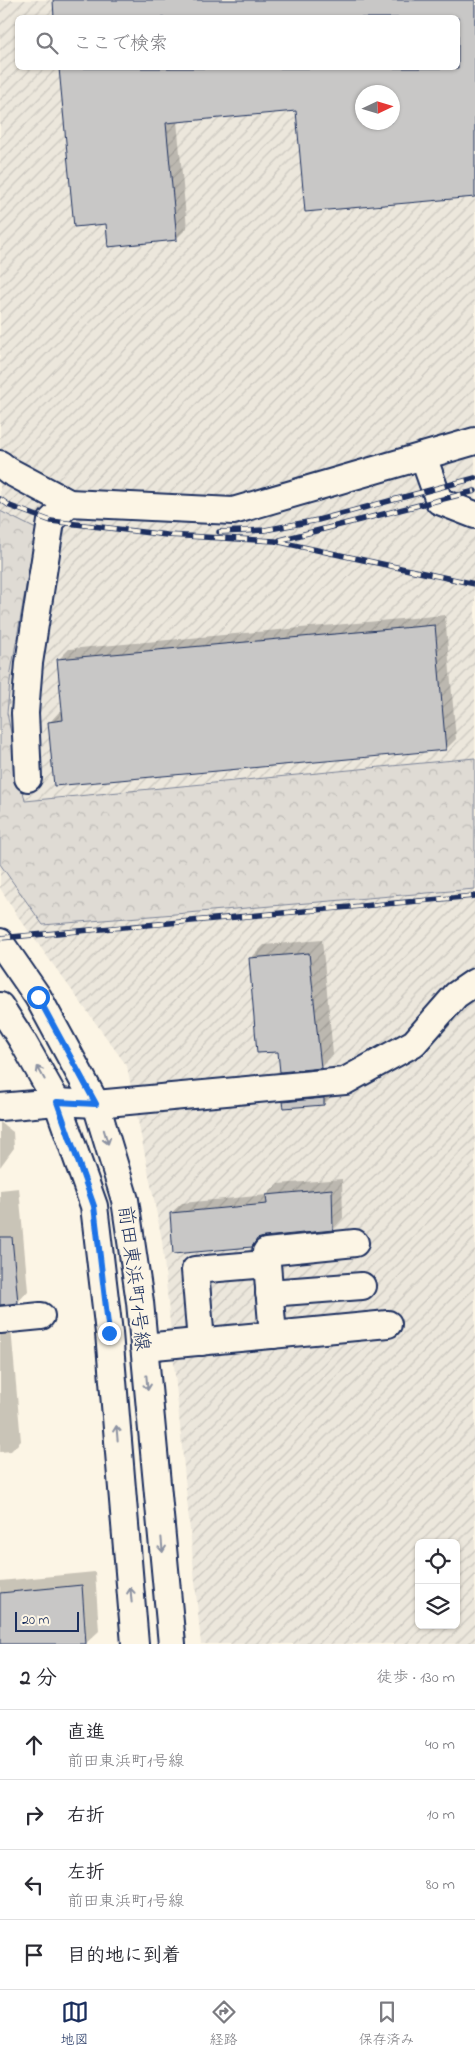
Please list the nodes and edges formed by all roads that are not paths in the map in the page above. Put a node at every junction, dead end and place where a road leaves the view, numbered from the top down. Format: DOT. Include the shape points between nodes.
graph roads {
  1 [pos="475,441"];
  2 [pos="423,456"];
  3 [pos="0,464"];
  4 [pos="69,503"];
  5 [pos="475,515"];
  6 [pos="28,778"];
  7 [pos="0,942"];
  8 [pos="475,982"];
  9 [pos="0,1006"];
  10 [pos="57,1102"];
  11 [pos="96,1104"];
  12 [pos="0,1107"];
  13 [pos="355,1242"];
  14 [pos="267,1264"];
  15 [pos="362,1286"];
  16 [pos="270,1293"];
  17 [pos="41,1316"];
  18 [pos="0,1320"];
  19 [pos="388,1324"];
  20 [pos="273,1335"];
  21 [pos="201,1342"];
  22 [pos="144,1347"];
  23 [pos="135,1644"];
  24 [pos="172,1644"];
  1 -- 2 [label="street"];
  2 -- 4 [label="street" via="233,510"];
  2 -- 5 [label="street" via="439,501"];
  3 -- 4 [label="street"];
  4 -- 6 [label="street" via="51,521 29,663 25,713"];
  7 -- 11 [label="street, 前田東浜町1号線" via="38,997"];
  8 -- 11 [label="street" via="456,995 414,1043 345,1081"];
  10 -- 9 [label="street, 前田東浜町1号線, one-way"];
  10 -- 11 [label="street"];
  10 -- 12 [label="street"];
  23 -- 10 [label="street, 前田東浜町1号線, one-way" via="109,1333 94,1206"];
  11 -- 22 [label="street, 前田東浜町1号線, one-way" via="125,1200"];
  13 -- 14 [label="street" via="266,1252"];
  14 -- 16 [label="street"];
  14 -- 21 [label="street" via="195,1270"];
  15 -- 16 [label="street"];
  16 -- 20 [label="street"];
  17 -- 18 [label="street"];
  19 -- 20 [label="street"];
  20 -- 21 [label="street"];
  21 -- 22 [label="street"];
  22 -- 24 [label="street, 前田東浜町1号線, one-way"];
}
